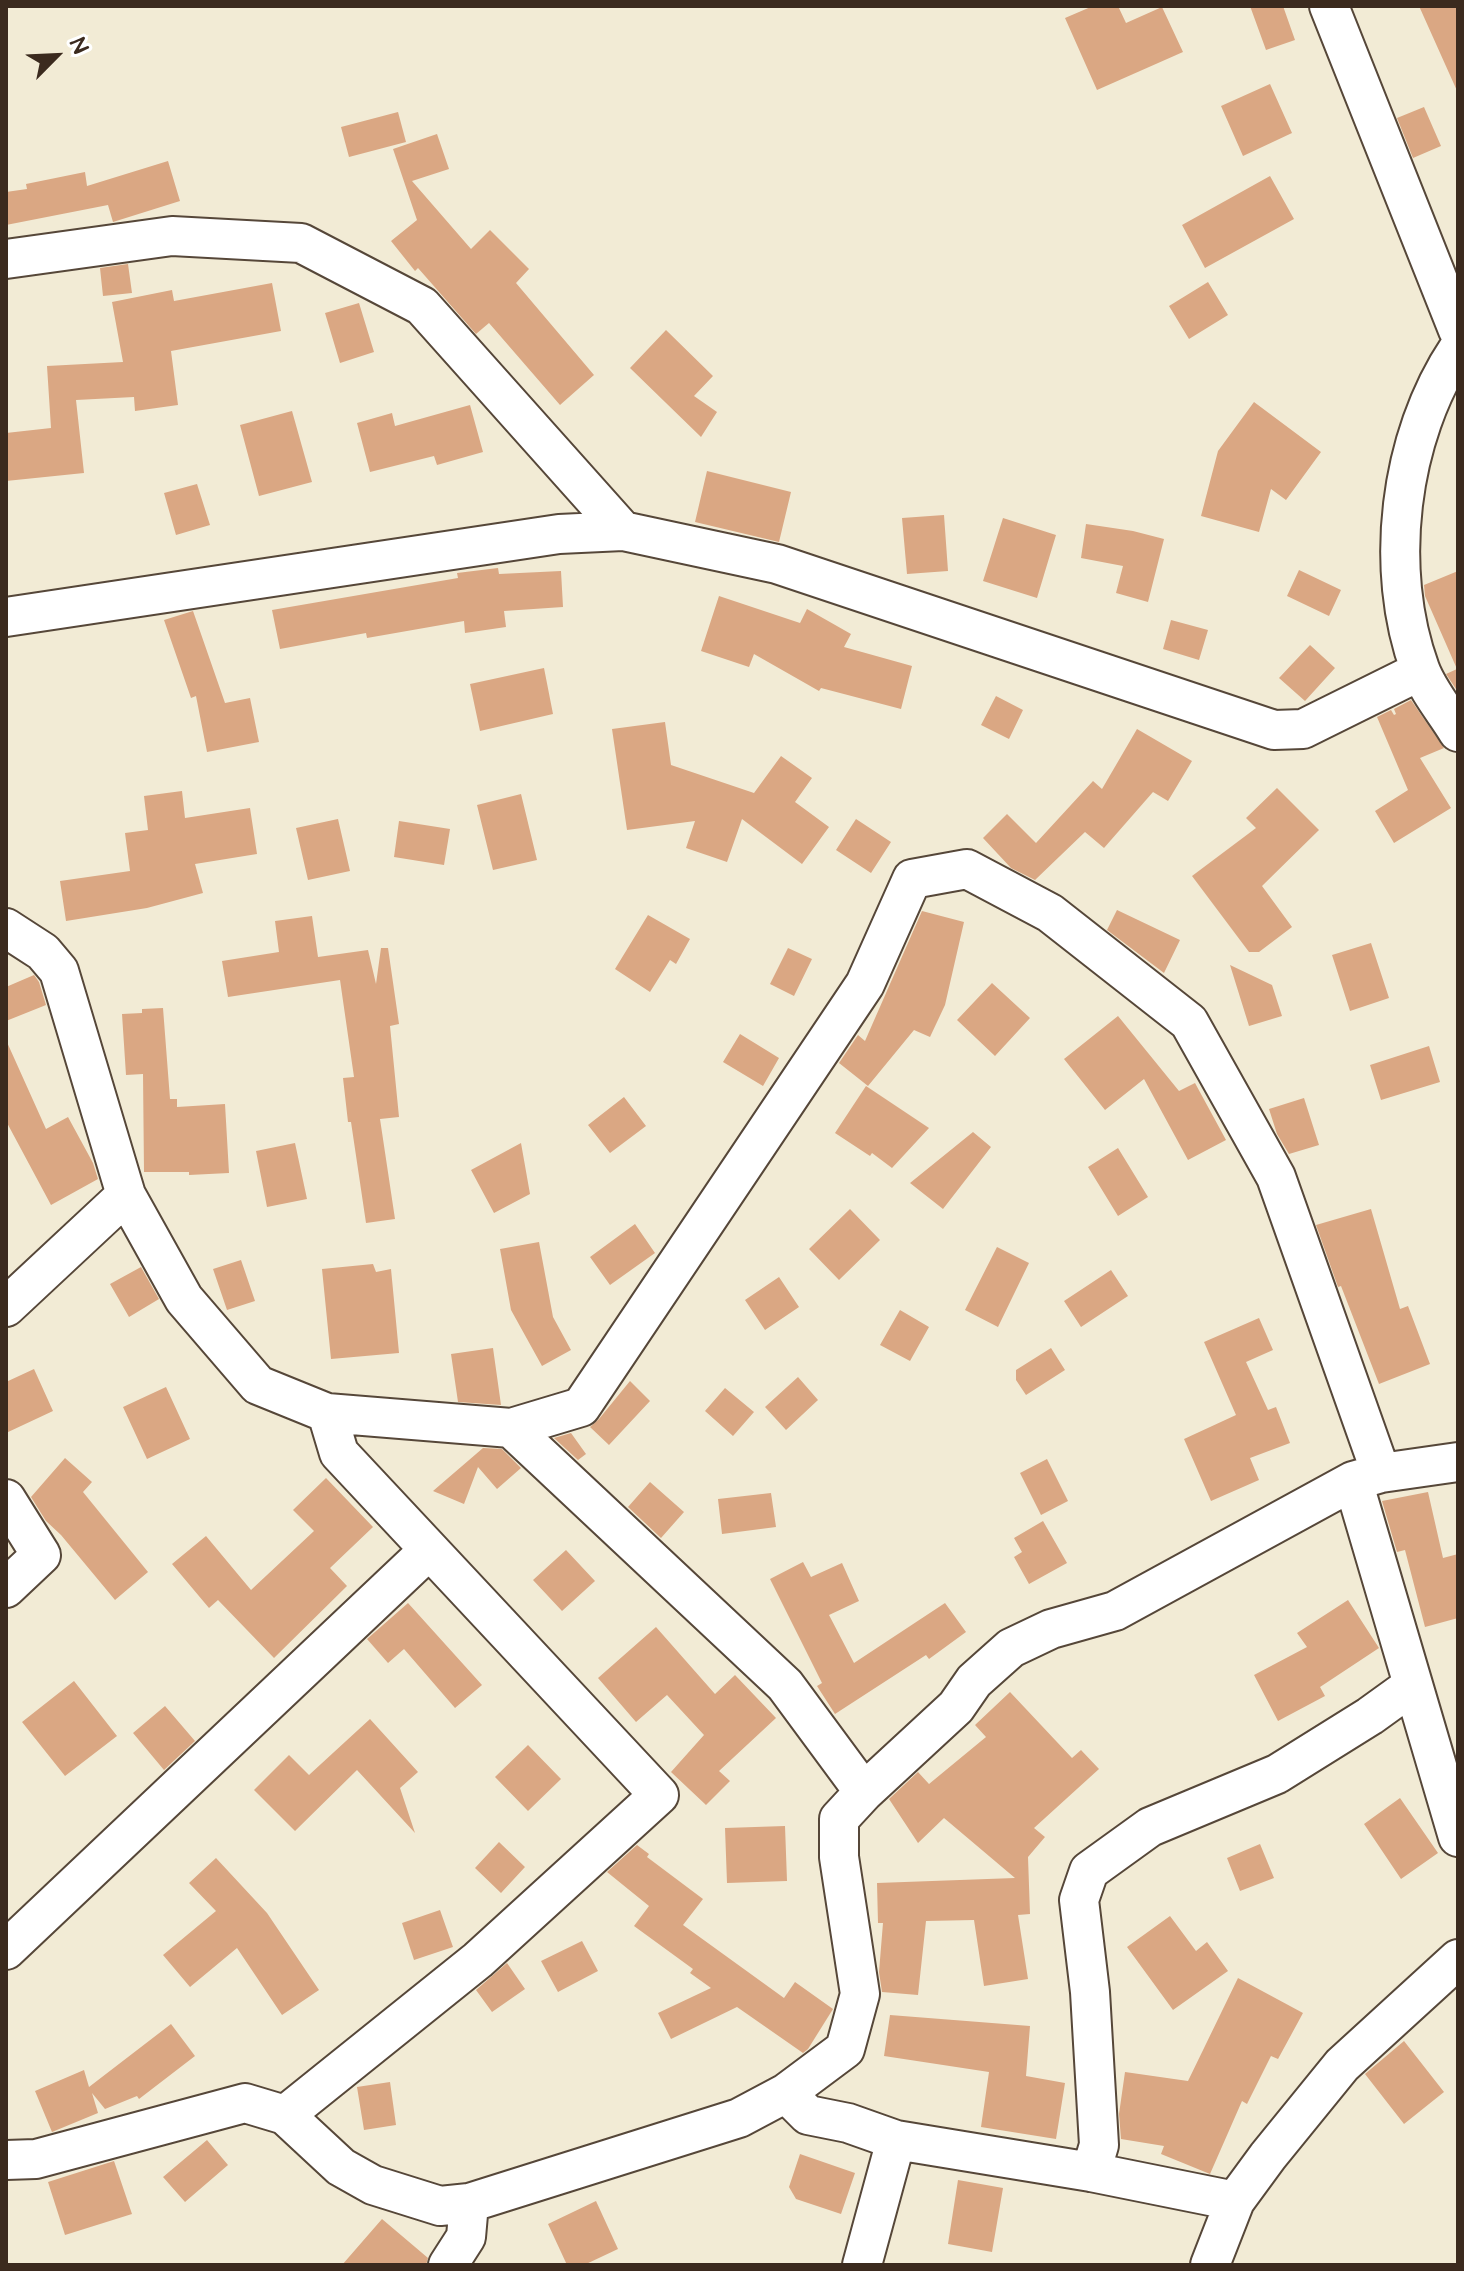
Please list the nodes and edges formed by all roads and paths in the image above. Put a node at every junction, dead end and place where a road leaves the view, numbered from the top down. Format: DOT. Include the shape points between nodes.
graph roads {
  1 [pos="1335,8"];
  2 [pos="6,259"];
  3 [pos="1458,330"];
  4 [pos="1458,349"];
  5 [pos="623,531"];
  6 [pos="6,617"];
  7 [pos="1420,671"];
  8 [pos="1458,732"];
  9 [pos="6,928"];
  10 [pos="126,1195"];
  11 [pos="6,1307"];
  12 [pos="327,1413"];
  13 [pos="511,1428"];
  14 [pos="1458,1462"];
  15 [pos="1367,1477"];
  16 [pos="6,1499"];
  17 [pos="429,1550"];
  18 [pos="6,1588"];
  19 [pos="1413,1685"];
  20 [pos="864,1792"];
  21 [pos="1458,1837"];
  22 [pos="6,1950"];
  23 [pos="1458,1959"];
  24 [pos="786,2093"];
  25 [pos="285,2115"];
  26 [pos="896,2140"];
  27 [pos="6,2160"];
  28 [pos="1091,2172"];
  29 [pos="1235,2201"];
  30 [pos="469,2203"];
  31 [pos="448,2265"];
  32 [pos="862,2265"];
  33 [pos="1210,2265"];
  1 -- 3 [label="street"];
  2 -- 5 [label="street" via="172,236 301,243 422,306"];
  4 -- 7 [label="street" via="1438,378 1410,456 1400,547 1403,609"];
  5 -- 6 [label="street" via="543,536"];
  5 -- 7 [label="street" via="777,564 1274,730 1303,729"];
  7 -- 8 [label="street"];
  9 -- 10 [label="street" via="43,952 59,971"];
  10 -- 11 [label="street"];
  10 -- 12 [label="street" via="184,1299 258,1385"];
  12 -- 13 [label="street"];
  12 -- 17 [label="street" via="339,1453"];
  13 -- 15 [label="street" via="581,1407 865,984 912,879 967,869 1050,913 1189,1022 1276,1177"];
  13 -- 20 [label="street" via="785,1685"];
  14 -- 15 [label="street"];
  15 -- 19 [label="street"];
  15 -- 20 [label="street" via="1115,1611 1051,1629 1011,1648"];
  16 -- 18 [label="street" via="41,1555"];
  17 -- 22 [label="street"];
  17 -- 25 [label="street" via="659,1795 478,1960"];
  19 -- 21 [label="street"];
  19 -- 28 [label="street" via="1277,1774 1150,1827 1089,1871 1079,1900 1099,2145"];
  20 -- 24 [label="street" via="839,1819 839,1857 860,1994 845,2049"];
  23 -- 29 [label="street" via="1342,2065"];
  24 -- 26 [label="street" via="808,2115"];
  24 -- 30 [label="street" via="739,2118"];
  25 -- 27 [label="street" via="245,2103 36,2159"];
  25 -- 30 [label="street" via="341,2167 373,2185 440,2206"];
  26 -- 28 [label="street"];
  26 -- 32 [label="street"];
  28 -- 29 [label="street"];
  29 -- 33 [label="street"];
  30 -- 31 [label="street" via="466,2237"];
}
